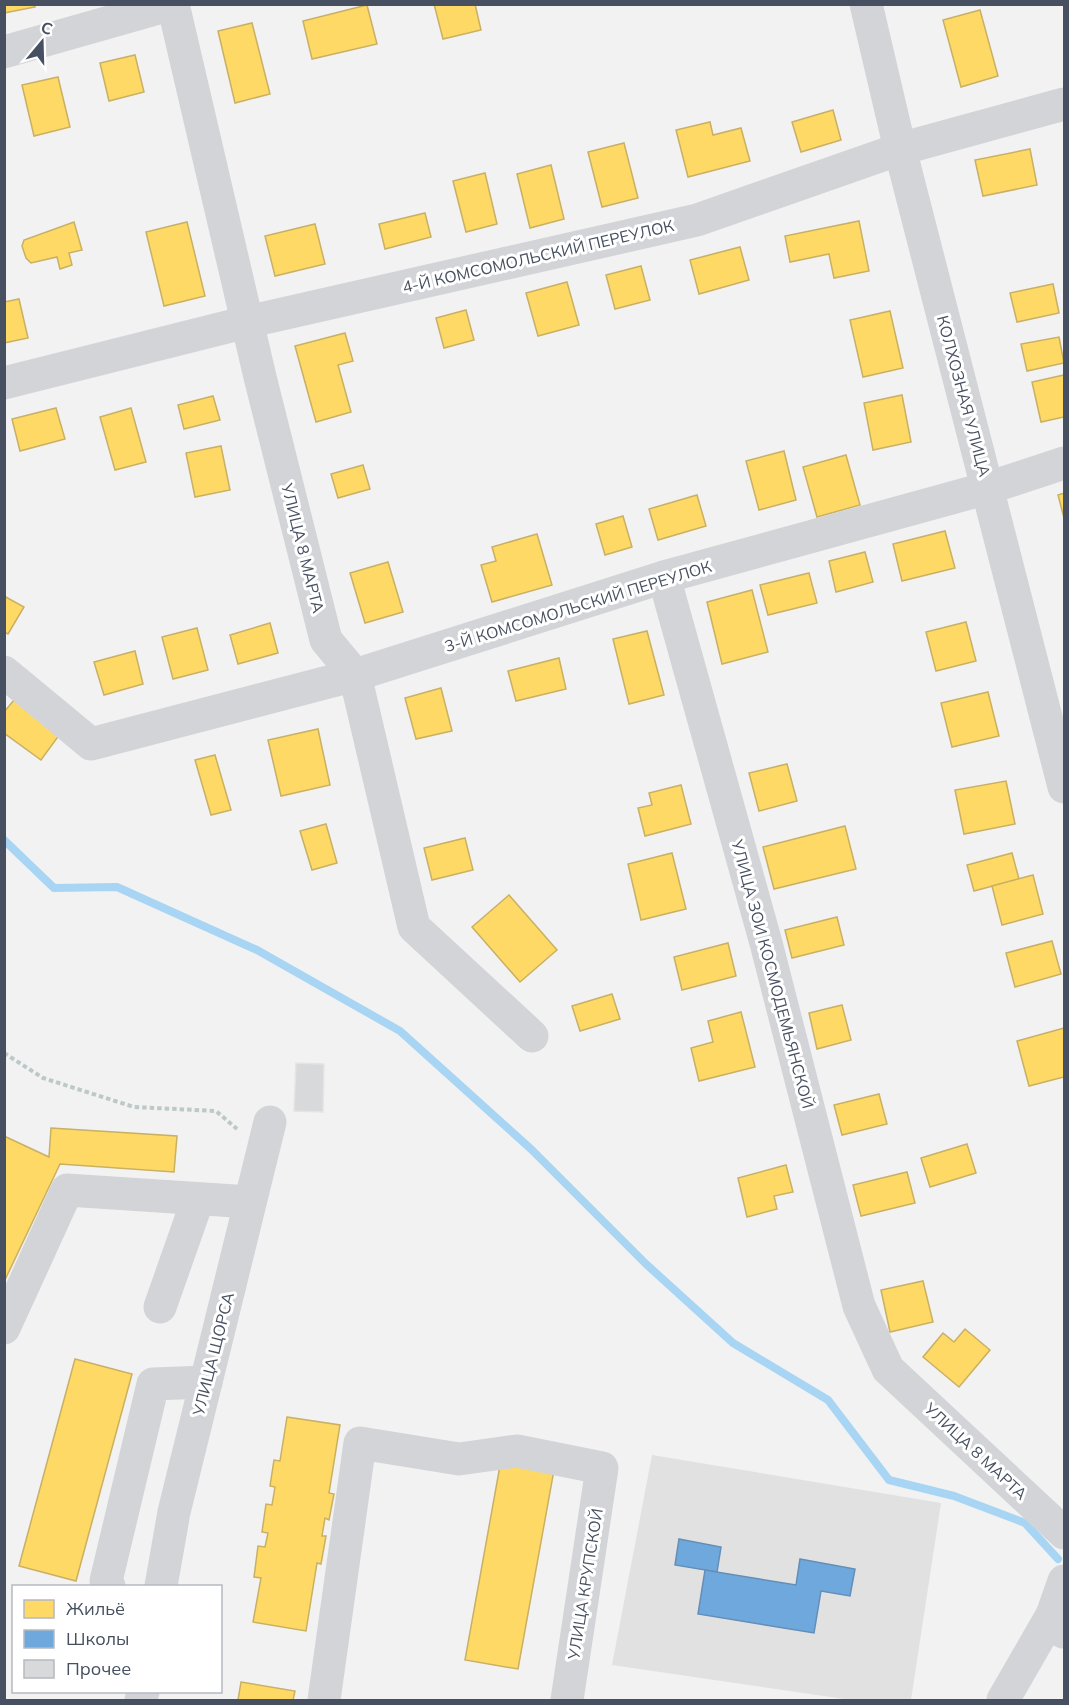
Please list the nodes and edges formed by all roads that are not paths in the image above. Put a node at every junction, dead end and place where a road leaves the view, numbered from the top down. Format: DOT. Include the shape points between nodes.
graph roads {
  1 [pos="173,4"];
  2 [pos="866,4"];
  3 [pos="4,52"];
  4 [pos="1065,104"];
  5 [pos="900,149"];
  6 [pos="247,322"];
  7 [pos="4,383"];
  8 [pos="1065,463"];
  9 [pos="988,488"];
  10 [pos="664,577"];
  11 [pos="4,672"];
  12 [pos="355,675"];
  13 [pos="1065,787"];
  14 [pos="532,1036"];
  15 [pos="266,1137"];
  16 [pos="198,1199"];
  17 [pos="250,1202"];
  18 [pos="160,1307"];
  19 [pos="4,1328"];
  20 [pos="888,1369"];
  21 [pos="206,1382"];
  22 [pos="1065,1533"];
  23 [pos="1065,1581"];
  24 [pos="108,1585"];
  25 [pos="161,1585"];
  26 [pos="1058,1624"];
  27 [pos="324,1701"];
  28 [pos="567,1701"];
  29 [pos="1003,1701"];
  1 -- 3 [label="street"];
  1 -- 6 [label="street, УЛИЦА 8 МАРТА"];
  2 -- 5 [label="street, КОЛХОЗНАЯ УЛИЦА"];
  4 -- 5 [label="street, 4-Й КОМСОМОЛЬСКИЙ ПЕРЕУЛОК"];
  5 -- 6 [label="street, 4-Й КОМСОМОЛЬСКИЙ ПЕРЕУЛОК" via="697,220"];
  5 -- 9 [label="street, КОЛХОЗНАЯ УЛИЦА"];
  6 -- 7 [label="street, 4-Й КОМСОМОЛЬСКИЙ ПЕРЕУЛОК"];
  6 -- 12 [label="street, УЛИЦА 8 МАРТА" via="326,640"];
  8 -- 9 [label="street, 3-Й КОМСОМОЛЬСКИЙ ПЕРЕУЛОК"];
  9 -- 10 [label="street, 3-Й КОМСОМОЛЬСКИЙ ПЕРЕУЛОК"];
  9 -- 13 [label="street, КОЛХОЗНАЯ УЛИЦА"];
  10 -- 12 [label="street, 3-Й КОМСОМОЛЬСКИЙ ПЕРЕУЛОК"];
  10 -- 20 [label="street, УЛИЦА ЗОИ КОСМОДЕМЬЯНСКОЙ" via="766,943 859,1306"];
  11 -- 12 [label="street, 3-Й КОМСОМОЛЬСКИЙ ПЕРЕУЛОК" via="91,744"];
  12 -- 14 [label="street, УЛИЦА 8 МАРТА" via="414,927"];
  15 -- 17 [label="street, УЛИЦА ЩОРСА"];
  16 -- 17 [label="street"];
  16 -- 18 [label="street"];
  16 -- 19 [label="street" via="67,1190"];
  17 -- 21 [label="street, УЛИЦА ЩОРСА"];
  20 -- 22 [label="street, УЛИЦА 8 МАРТА"];
  21 -- 24 [label="street" via="153,1384"];
  21 -- 25 [label="street, УЛИЦА ЩОРСА" via="174,1512"];
  23 -- 26 [label="street"];
  26 -- 29 [label="street"];
  27 -- 28 [label="street, УЛИЦА КРУПСКОЙ" via="360,1443 459,1459 517,1451 602,1468"];
}
